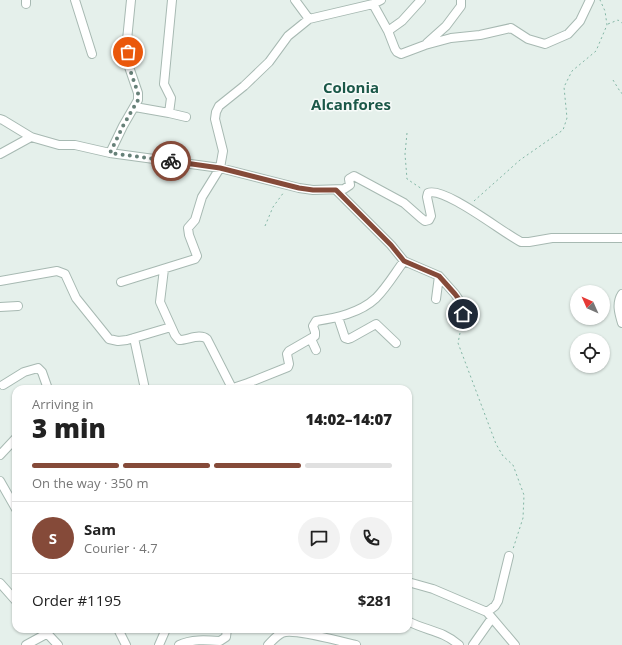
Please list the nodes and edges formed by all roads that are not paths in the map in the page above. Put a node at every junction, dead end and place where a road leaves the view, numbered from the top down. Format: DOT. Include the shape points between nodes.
graph roads {
  1 [pos="74,0"];
  2 [pos="131,0"];
  3 [pos="172,0"];
  4 [pos="295,0"];
  5 [pos="421,0"];
  6 [pos="461,0"];
  7 [pos="590,0"];
  8 [pos="377,2"];
  9 [pos="309,19"];
  10 [pos="388,31"];
  11 [pos="425,45"];
  12 [pos="92,54"];
  13 [pos="135,107"];
  14 [pos="169,113"];
  15 [pos="186,117"];
  16 [pos="1,118"];
  17 [pos="31,137"];
  18 [pos="110,153"];
  19 [pos="0,154"];
  20 [pos="220,168"];
  21 [pos="336,190"];
  22 [pos="622,238"];
  23 [pos="404,261"];
  24 [pos="164,269"];
  25 [pos="439,276"];
  26 [pos="0,281"];
  27 [pos="121,282"];
  28 [pos="622,294"];
  29 [pos="436,299"];
  30 [pos="18,306"];
  31 [pos="0,307"];
  32 [pos="338,317"];
  33 [pos="622,323"];
  34 [pos="461,325"];
  35 [pos="171,327"];
  36 [pos="134,338"];
  37 [pos="311,339"];
  38 [pos="396,343"];
  39 [pos="316,350"];
  40 [pos="3,385"];
  41 [pos="47,385"];
  42 [pos="144,385"];
  43 [pos="229,385"];
  44 [pos="251,385"];
  45 [pos="12,442"];
  46 [pos="0,455"];
  47 [pos="0,481"];
  48 [pos="12,496"];
  49 [pos="509,556"];
  50 [pos="0,583"];
  51 [pos="412,583"];
  52 [pos="4,595"];
  53 [pos="489,615"];
  54 [pos="412,622"];
  55 [pos="42,633"];
  56 [pos="47,633"];
  57 [pos="120,633"];
  58 [pos="164,633"];
  59 [pos="226,633"];
  60 [pos="280,633"];
  61 [pos="297,633"];
  62 [pos="26,645"];
  63 [pos="58,645"];
  64 [pos="126,645"];
  65 [pos="159,645"];
  66 [pos="178,645"];
  67 [pos="268,645"];
  68 [pos="356,645"];
  69 [pos="459,645"];
  70 [pos="473,645"];
  71 [pos="515,645"];
  1 -- 12 [label="street"];
  2 -- 13 [label="street" via="127,40 128,64 138,93"];
  3 -- 14 [label="street" via="164,84 171,98"];
  4 -- 9 [label="street"];
  5 -- 10 [label="street" via="402,21"];
  6 -- 11 [label="street" via="461,6 450,21"];
  7 -- 11 [label="street" via="580,21 568,34 545,44 511,28"];
  8 -- 9 [label="street"];
  8 -- 10 [label="street"];
  9 -- 20 [label="street" via="288,36 269,62 219,106 215,119 223,151"];
  10 -- 11 [label="street" via="401,54"];
  13 -- 14 [label="street"];
  13 -- 18 [label="street"];
  14 -- 15 [label="street"];
  16 -- 17 [label="street"];
  17 -- 18 [label="street" via="59,145 75,145"];
  17 -- 19 [label="street"];
  18 -- 20 [label="street"];
  20 -- 21 [label="street" via="313,190"];
  20 -- 24 [label="street" via="202,197 195,220 188,228 197,256 195,259"];
  21 -- 22 [label="street" via="349,187 349,179 354,176 404,203 425,221 432,216 428,193 435,192 467,207 521,242 552,238"];
  21 -- 23 [label="street"];
  23 -- 25 [label="street"];
  23 -- 32 [label="street" via="375,299"];
  24 -- 27 [label="street"];
  24 -- 35 [label="street" via="160,302"];
  25 -- 29 [label="street"];
  25 -- 34 [label="street" via="461,302"];
  26 -- 36 [label="street" via="61,272 65,274 76,298 109,339 118,341"];
  28 -- 33 [label="street" via="618,308"];
  30 -- 31 [label="street"];
  32 -- 37 [label="street" via="316,322 313,326 315,336"];
  32 -- 38 [label="street" via="345,338 351,338 376,324"];
  35 -- 36 [label="street"];
  35 -- 43 [label="street" via="179,340 201,336 208,339"];
  36 -- 42 [label="street"];
  37 -- 39 [label="street"];
  37 -- 44 [label="street" via="288,351 288,367"];
  40 -- 41 [label="street" via="24,372 38,368"];
  45 -- 46 [label="street"];
  47 -- 48 [label="street"];
  49 -- 53 [label="street" via="498,601"];
  50 -- 52 [label="street"];
  51 -- 53 [label="street" via="433,589"];
  53 -- 70 [label="street"];
  53 -- 71 [label="street"];
  54 -- 69 [label="street" via="439,632"];
  55 -- 62 [label="street"];
  56 -- 63 [label="street"];
  57 -- 64 [label="street"];
  58 -- 65 [label="street"];
  59 -- 66 [label="street" via="226,637 220,641 201,640"];
  60 -- 67 [label="street"];
  61 -- 68 [label="street"];
}
